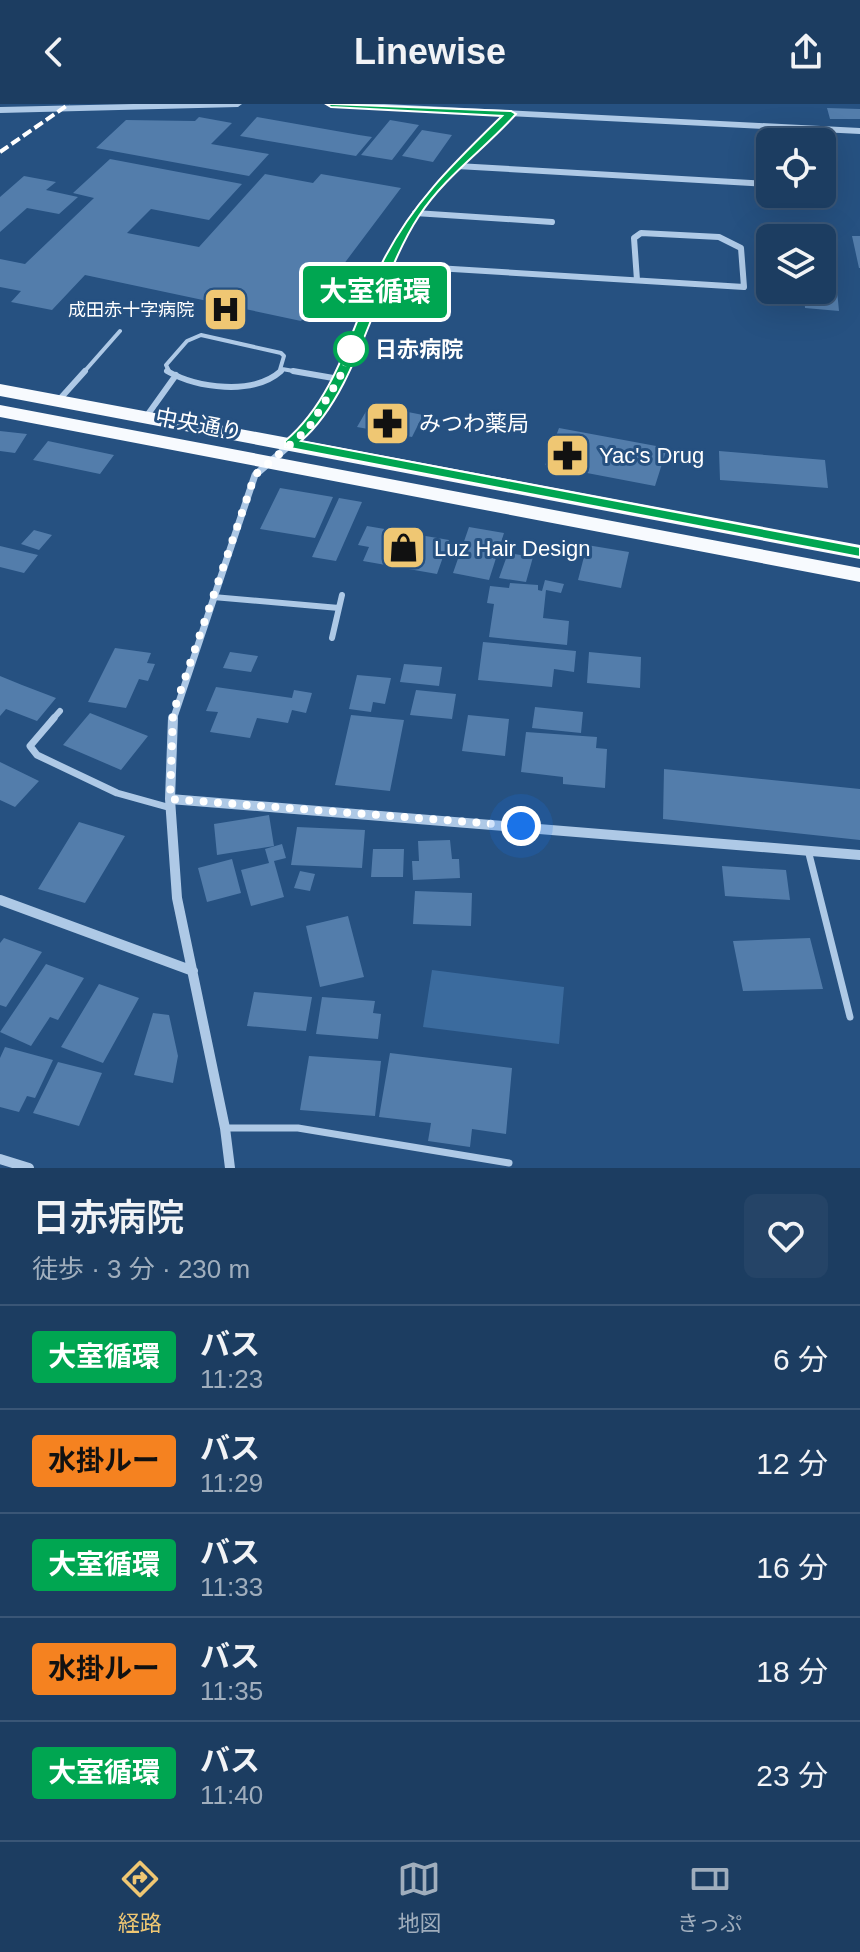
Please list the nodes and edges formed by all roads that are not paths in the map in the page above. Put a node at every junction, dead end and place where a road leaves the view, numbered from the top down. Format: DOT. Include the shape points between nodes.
graph roads {
  1 [pos="238,104"];
  2 [pos="332,104"];
  3 [pos="5,110"];
  4 [pos="504,110"];
  5 [pos="860,131"];
  6 [pos="457,166"];
  7 [pos="756,183"];
  8 [pos="415,213"];
  9 [pos="552,222"];
  10 [pos="387,265"];
  11 [pos="637,280"];
  12 [pos="120,331"];
  13 [pos="282,369"];
  14 [pos="176,375"];
  15 [pos="339,379"];
  16 [pos="0,390"];
  17 [pos="58,401"];
  18 [pos="0,411"];
  19 [pos="146,417"];
  20 [pos="290,444"];
  21 [pos="268,462"];
  22 [pos="860,552"];
  23 [pos="860,575"];
  24 [pos="342,595"];
  25 [pos="213,597"];
  26 [pos="339,608"];
  27 [pos="332,638"];
  28 [pos="60,711"];
  29 [pos="171,803"];
  30 [pos="808,849"];
  31 [pos="860,855"];
  32 [pos="0,900"];
  33 [pos="193,971"];
  34 [pos="850,1017"];
  35 [pos="225,1128"];
  36 [pos="0,1159"];
  37 [pos="509,1163"];
  38 [pos="29,1168"];
  39 [pos="230,1168"];
  1 -- 3 [label="street"];
  2 -- 4 [label="street"];
  4 -- 5 [label="street"];
  4 -- 6 [label="street"];
  6 -- 7 [label="street"];
  6 -- 8 [label="street"];
  8 -- 9 [label="street"];
  8 -- 10 [label="street"];
  10 -- 11 [label="street"];
  10 -- 15 [label="street"];
  11 -- 11 [label="street" via="744,287 741,248 719,237 641,233 634,238"];
  12 -- 17 [label="lane"];
  13 -- 14 [label="lane" via="273,379 243,388"];
  13 -- 14 [label="lane" via="281,353 201,335 187,341 166,365 167,372"];
  13 -- 15 [label="lane"];
  14 -- 19 [label="lane"];
  15 -- 20 [label="street" via="308,429"];
  16 -- 17 [label="highway, 中央通り"];
  17 -- 19 [label="highway, 中央通り"];
  18 -- 21 [label="highway, 中央通り"];
  19 -- 20 [label="highway, 中央通り"];
  20 -- 21 [label="street"];
  20 -- 22 [label="highway, 中央通り"];
  21 -- 23 [label="highway, 中央通り"];
  21 -- 25 [label="street" via="255,475"];
  24 -- 26 [label="lane"];
  25 -- 26 [label="lane"];
  25 -- 29 [label="street" via="173,713"];
  26 -- 27 [label="lane"];
  28 -- 29 [label="lane" via="30,746 37,755 117,793"];
  29 -- 30 [label="street"];
  29 -- 33 [label="street" via="177,898"];
  30 -- 31 [label="street"];
  30 -- 34 [label="lane"];
  32 -- 33 [label="street"];
  33 -- 35 [label="street"];
  35 -- 37 [label="lane" via="298,1128"];
  35 -- 39 [label="street"];
  36 -- 38 [label="street"];
}
